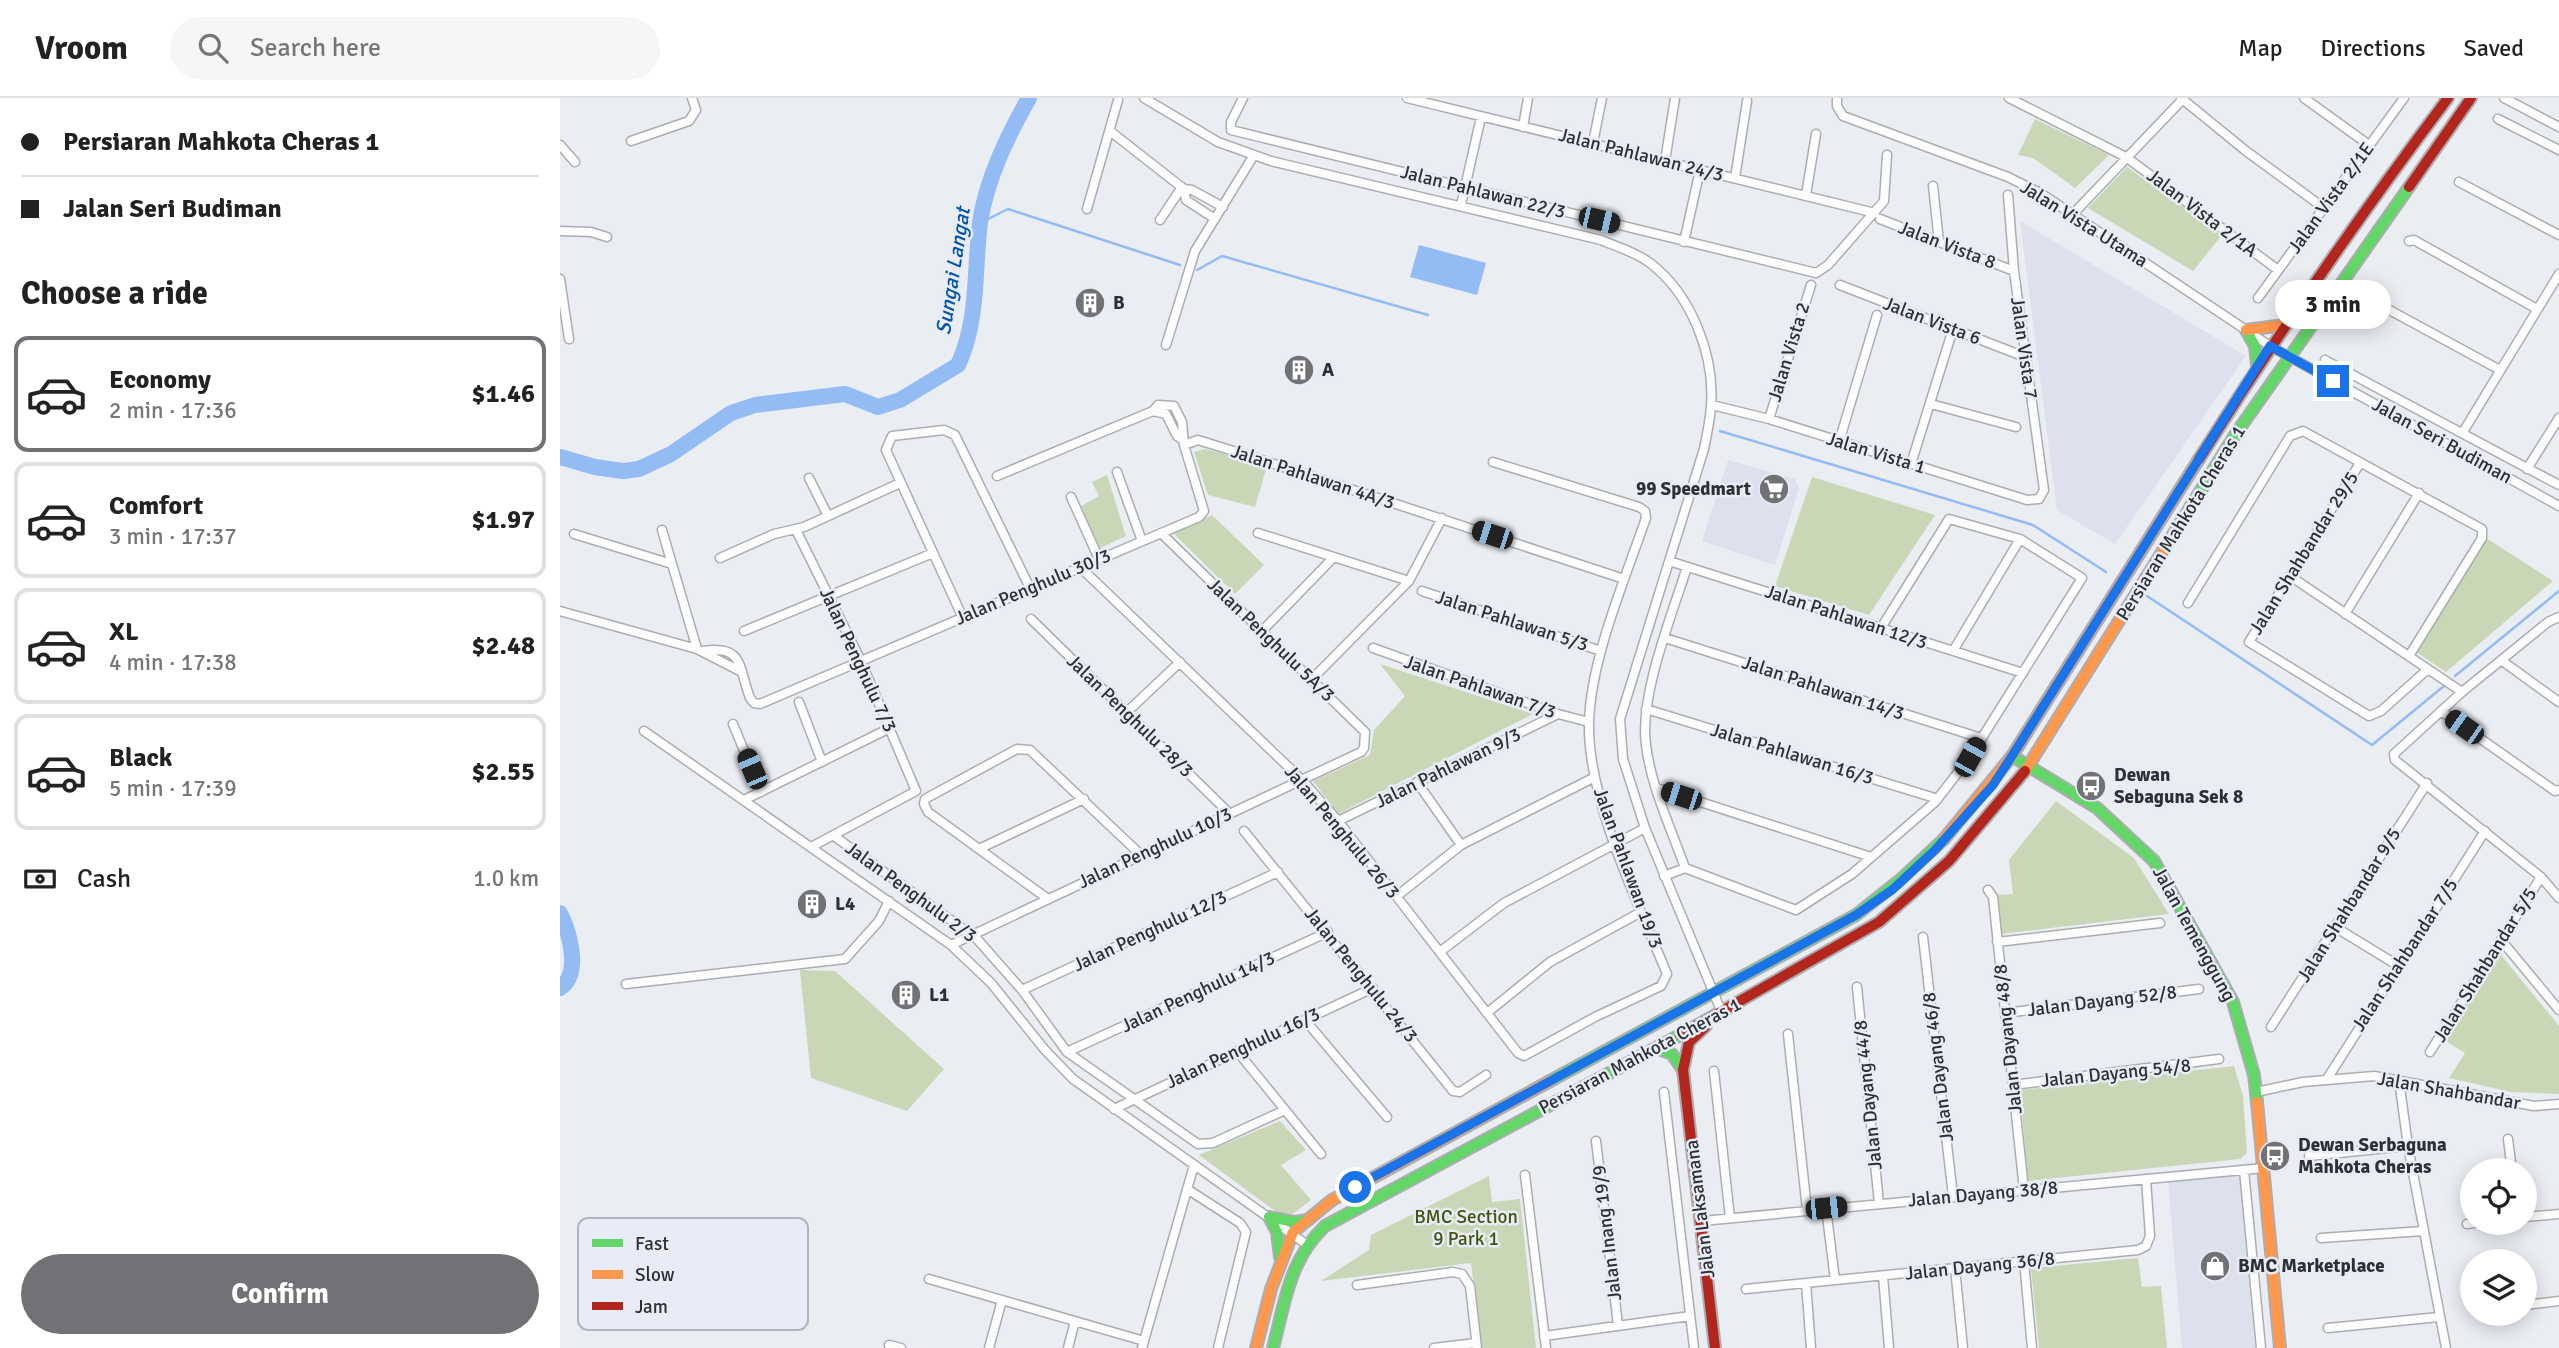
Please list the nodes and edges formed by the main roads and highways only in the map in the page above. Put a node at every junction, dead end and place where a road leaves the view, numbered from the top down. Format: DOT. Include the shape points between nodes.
graph roads {
  1 [pos="2448,98"];
  2 [pos="2471,98"];
  3 [pos="2284,325"];
  4 [pos="2258,365"];
  5 [pos="2012,756"];
  6 [pos="2029,766"];
  7 [pos="1722,1013"];
  8 [pos="1656,1048"];
  9 [pos="1683,1070"];
  10 [pos="1308,1220"];
  11 [pos="1279,1266"];
  12 [pos="1256,1348"];
  13 [pos="1273,1348"];
  14 [pos="1715,1348"];
  15 [pos="2280,1348"];
  1 -- 3 [label="main road, Persiaran Mahkota Cheras 1"];
  2 -- 6 [label="main road, Persiaran Mahkota Cheras 1" via="2235,435"];
  3 -- 4 [label="main road, Persiaran Mahkota Cheras 1"];
  3 -- 4 [label="main road" via="2246,330"];
  4 -- 5 [label="main road, Persiaran Mahkota Cheras 1"];
  5 -- 6 [label="main road, Jalan Temenggung"];
  5 -- 10 [label="main road, Persiaran Mahkota Cheras 1" via="1993,785 1935,850 1892,890 1856,915 1332,1200"];
  6 -- 7 [label="main road, Persiaran Mahkota Cheras 1" via="1949,861 1879,922"];
  6 -- 15 [label="main road, Jalan Temenggung" via="2097,808 2154,861 2233,1002 2256,1092"];
  7 -- 8 [label="main road, Persiaran Mahkota Cheras 1"];
  7 -- 9 [label="main road, Jalan Laksamana" via="1689,1042"];
  8 -- 9 [label="main road" via="1672,1054"];
  8 -- 13 [label="main road, Persiaran Mahkota Cheras 1" via="1325,1226 1306,1244 1292,1273"];
  9 -- 14 [label="main road, Jalan Laksamana"];
  10 -- 11 [label="main road, Persiaran Mahkota Cheras 1" via="1293,1232"];
  10 -- 11 [label="main road" via="1269,1216 1280,1244"];
  11 -- 12 [label="main road, Persiaran Mahkota Cheras 1"];
}
